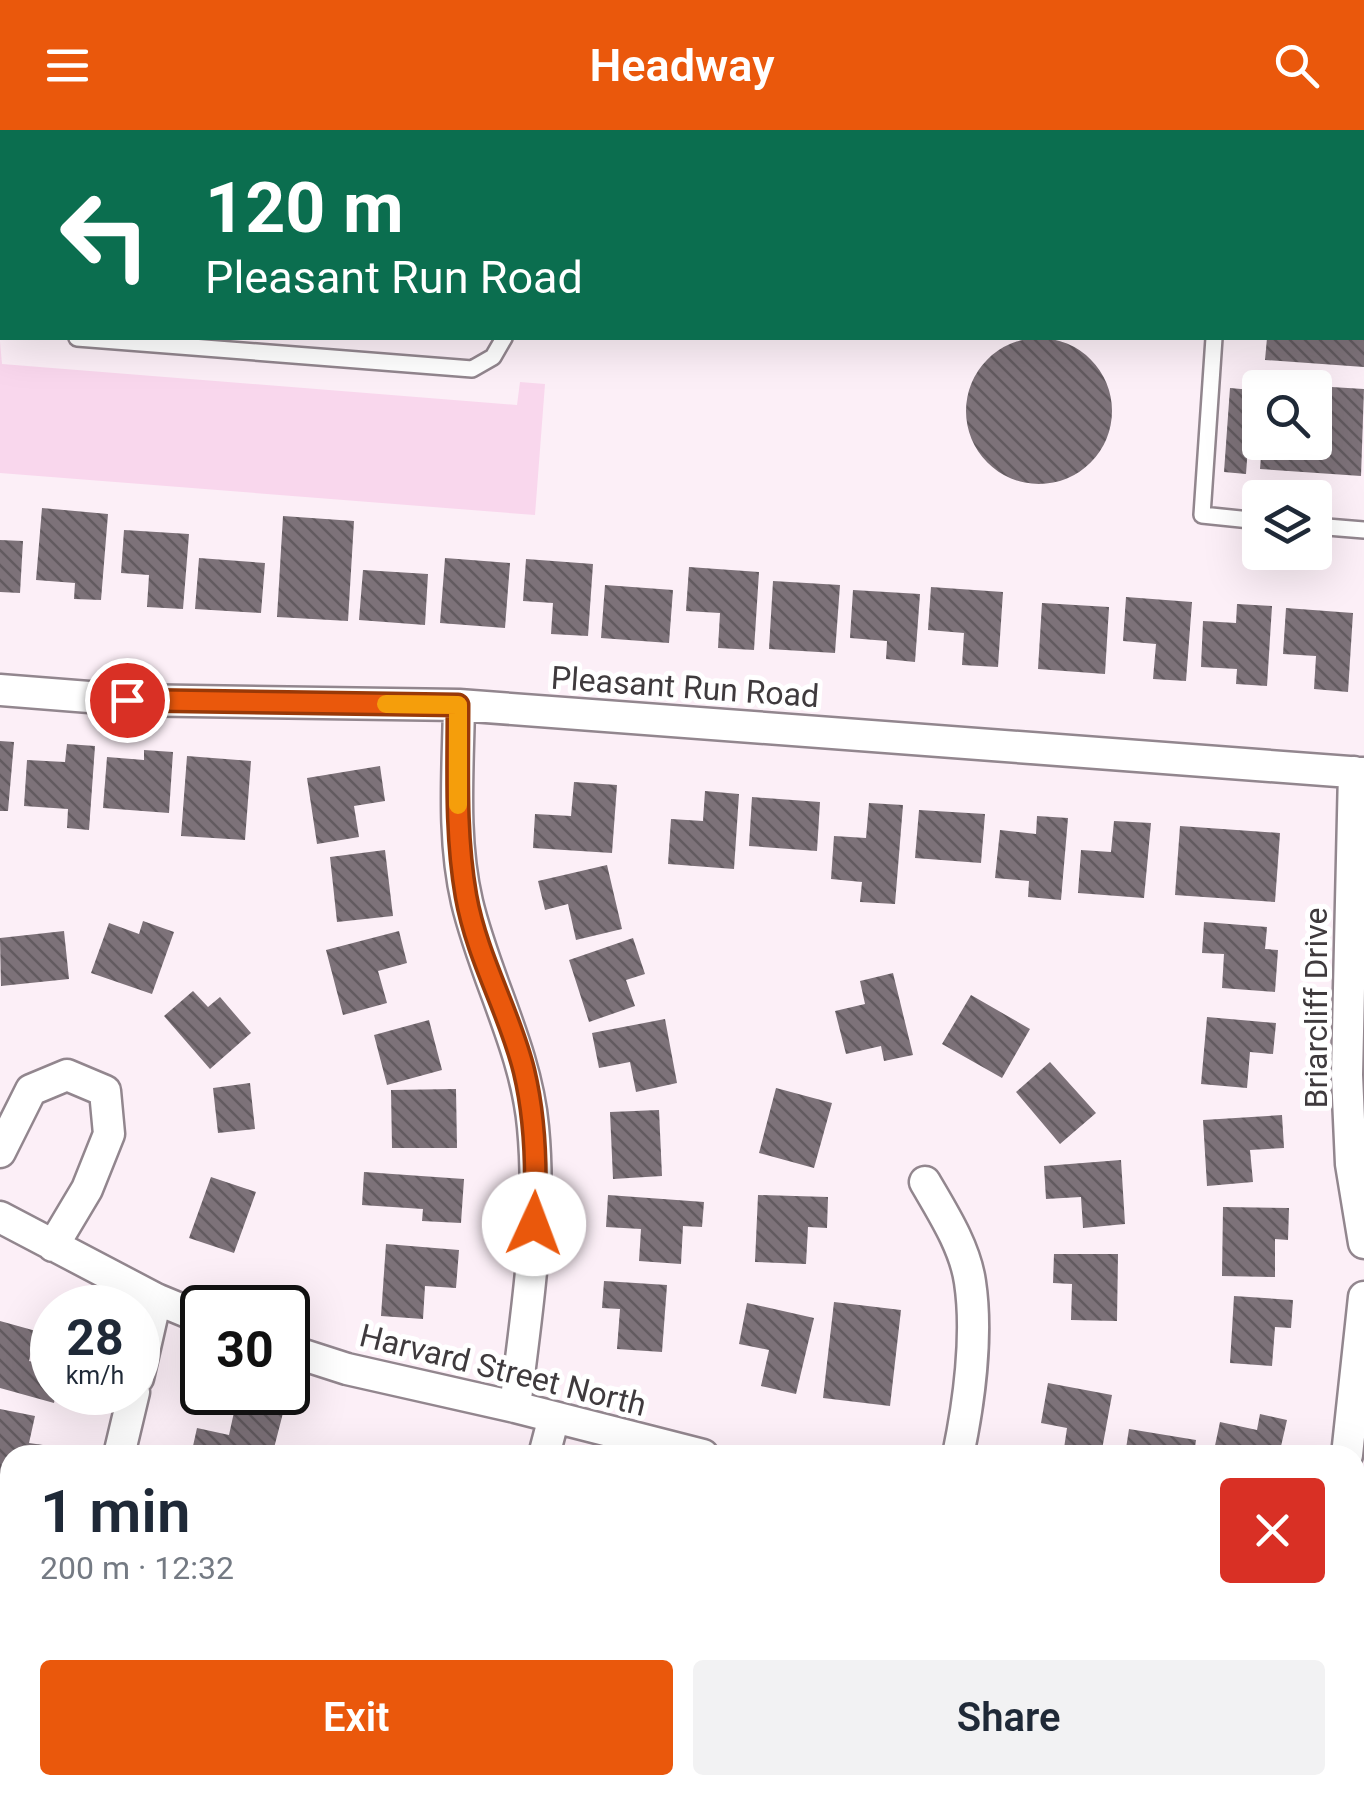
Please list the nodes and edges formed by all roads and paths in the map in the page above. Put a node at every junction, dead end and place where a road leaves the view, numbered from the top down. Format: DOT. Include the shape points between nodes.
graph roads {
  1 [pos="103,340"];
  2 [pos="503,340"];
  3 [pos="1214,340"];
  4 [pos="1242,518"];
  5 [pos="1332,527"];
  6 [pos="1364,530"];
  7 [pos="0,690"];
  8 [pos="458,705"];
  9 [pos="1359,772"];
  10 [pos="0,1152"];
  11 [pos="925,1182"];
  12 [pos="1360,1192"];
  13 [pos="0,1217"];
  14 [pos="1364,1243"];
  15 [pos="53,1246"];
  16 [pos="129,1285"];
  17 [pos="1364,1297"];
  18 [pos="310,1357"];
  19 [pos="515,1407"];
  20 [pos="129,1415"];
  21 [pos="554,1417"];
  22 [pos="121,1445"];
  23 [pos="547,1445"];
  24 [pos="664,1445"];
  25 [pos="959,1445"];
  26 [pos="1349,1445"];
  1 -- 2 [label="lane" via="472,369 493,357"];
  3 -- 4 [label="lane" via="1202,515"];
  5 -- 6 [label="lane"];
  7 -- 8 [label="street, Pleasant Run Road" via="127,700"];
  8 -- 9 [label="street, Pleasant Run Road"];
  8 -- 19 [label="street" via="458,834 466,899 524,1068 533,1125 534,1224"];
  9 -- 12 [label="street, Briarcliff Drive" via="1347,1076"];
  10 -- 15 [label="street" via="31,1090 68,1074 105,1091 109,1134"];
  11 -- 25 [label="street" via="970,1281"];
  12 -- 14 [label="street, Briarcliff Drive"];
  13 -- 15 [label="street"];
  15 -- 16 [label="street"];
  17 -- 26 [label="street"];
  18 -- 19 [label="street, Harvard Street North"];
  19 -- 21 [label="street, Harvard Street North"];
  20 -- 22 [label="street"];
  21 -- 23 [label="street"];
  21 -- 24 [label="street, Harvard Street North"];
}
